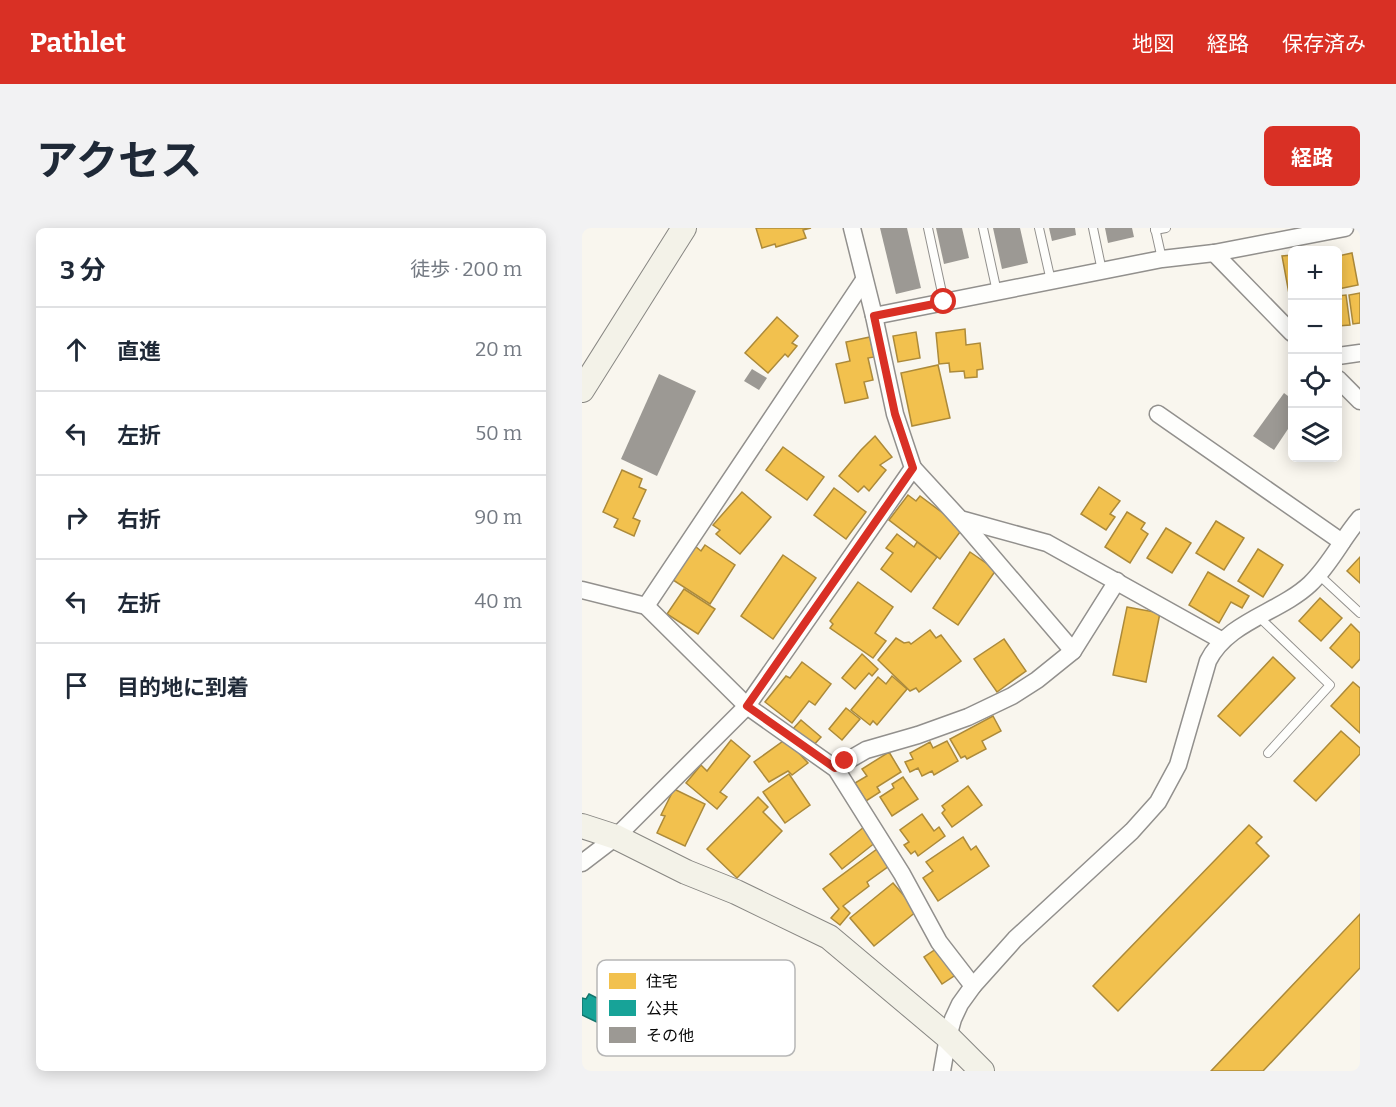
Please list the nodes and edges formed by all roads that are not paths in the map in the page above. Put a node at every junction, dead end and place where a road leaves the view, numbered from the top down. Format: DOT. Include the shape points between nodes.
graph roads {
  1 [pos="684,228"];
  2 [pos="852,228"];
  3 [pos="928,228"];
  4 [pos="983,228"];
  5 [pos="1039,228"];
  6 [pos="1093,228"];
  7 [pos="1166,228"];
  8 [pos="1346,228"];
  9 [pos="1155,229"];
  10 [pos="1214,253"];
  11 [pos="1162,259"];
  12 [pos="1102,271"];
  13 [pos="864,280"];
  14 [pos="1052,281"];
  15 [pos="997,292"];
  16 [pos="944,302"];
  17 [pos="874,316"];
  18 [pos="1288,328"];
  19 [pos="1360,353"];
  20 [pos="1342,355"];
  21 [pos="1342,383"];
  22 [pos="582,390"];
  23 [pos="1360,402"];
  24 [pos="1158,414"];
  25 [pos="913,468"];
  26 [pos="1360,518"];
  27 [pos="960,519"];
  28 [pos="1342,542"];
  29 [pos="1318,576"];
  30 [pos="1117,581"];
  31 [pos="582,590"];
  32 [pos="646,606"];
  33 [pos="1360,613"];
  34 [pos="1259,617"];
  35 [pos="1221,640"];
  36 [pos="1073,651"];
  37 [pos="747,706"];
  38 [pos="1268,753"];
  39 [pos="835,768"];
  40 [pos="582,826"];
  41 [pos="616,837"];
  42 [pos="582,864"];
  43 [pos="973,986"];
  44 [pos="948,1037"];
  45 [pos="942,1071"];
  46 [pos="982,1071"];
  1 -- 22 [label="street"];
  2 -- 13 [label="street"];
  3 -- 16 [label="lane"];
  4 -- 15 [label="lane"];
  5 -- 14 [label="lane"];
  6 -- 12 [label="lane"];
  7 -- 9 [label="lane"];
  8 -- 10 [label="street"];
  9 -- 11 [label="lane"];
  10 -- 11 [label="street"];
  10 -- 18 [label="street"];
  11 -- 12 [label="street"];
  12 -- 14 [label="street"];
  13 -- 17 [label="street"];
  13 -- 32 [label="street"];
  14 -- 15 [label="street"];
  15 -- 16 [label="street"];
  16 -- 17 [label="street"];
  17 -- 25 [label="street" via="895,414"];
  19 -- 20 [label="street"];
  21 -- 23 [label="street"];
  24 -- 28 [label="street"];
  25 -- 27 [label="street"];
  25 -- 37 [label="street"];
  26 -- 28 [label="street"];
  27 -- 30 [label="street" via="1047,543"];
  27 -- 36 [label="street"];
  28 -- 29 [label="street"];
  29 -- 33 [label="lane"];
  29 -- 34 [label="street" via="1289,600"];
  30 -- 35 [label="street"];
  30 -- 36 [label="street"];
  31 -- 32 [label="street"];
  32 -- 37 [label="street"];
  34 -- 35 [label="street"];
  34 -- 38 [label="lane" via="1330,685"];
  35 -- 43 [label="street" via="1208,660 1178,765 1158,802 1015,939"];
  36 -- 39 [label="street" via="1012,696 968,717 866,750"];
  37 -- 39 [label="street"];
  37 -- 41 [label="street"];
  39 -- 43 [label="street" via="902,874 939,942"];
  40 -- 41 [label="street"];
  41 -- 42 [label="street"];
  41 -- 44 [label="street" via="829,937"];
  43 -- 44 [label="street" via="960,1004"];
  44 -- 45 [label="street"];
  44 -- 46 [label="street"];
}
